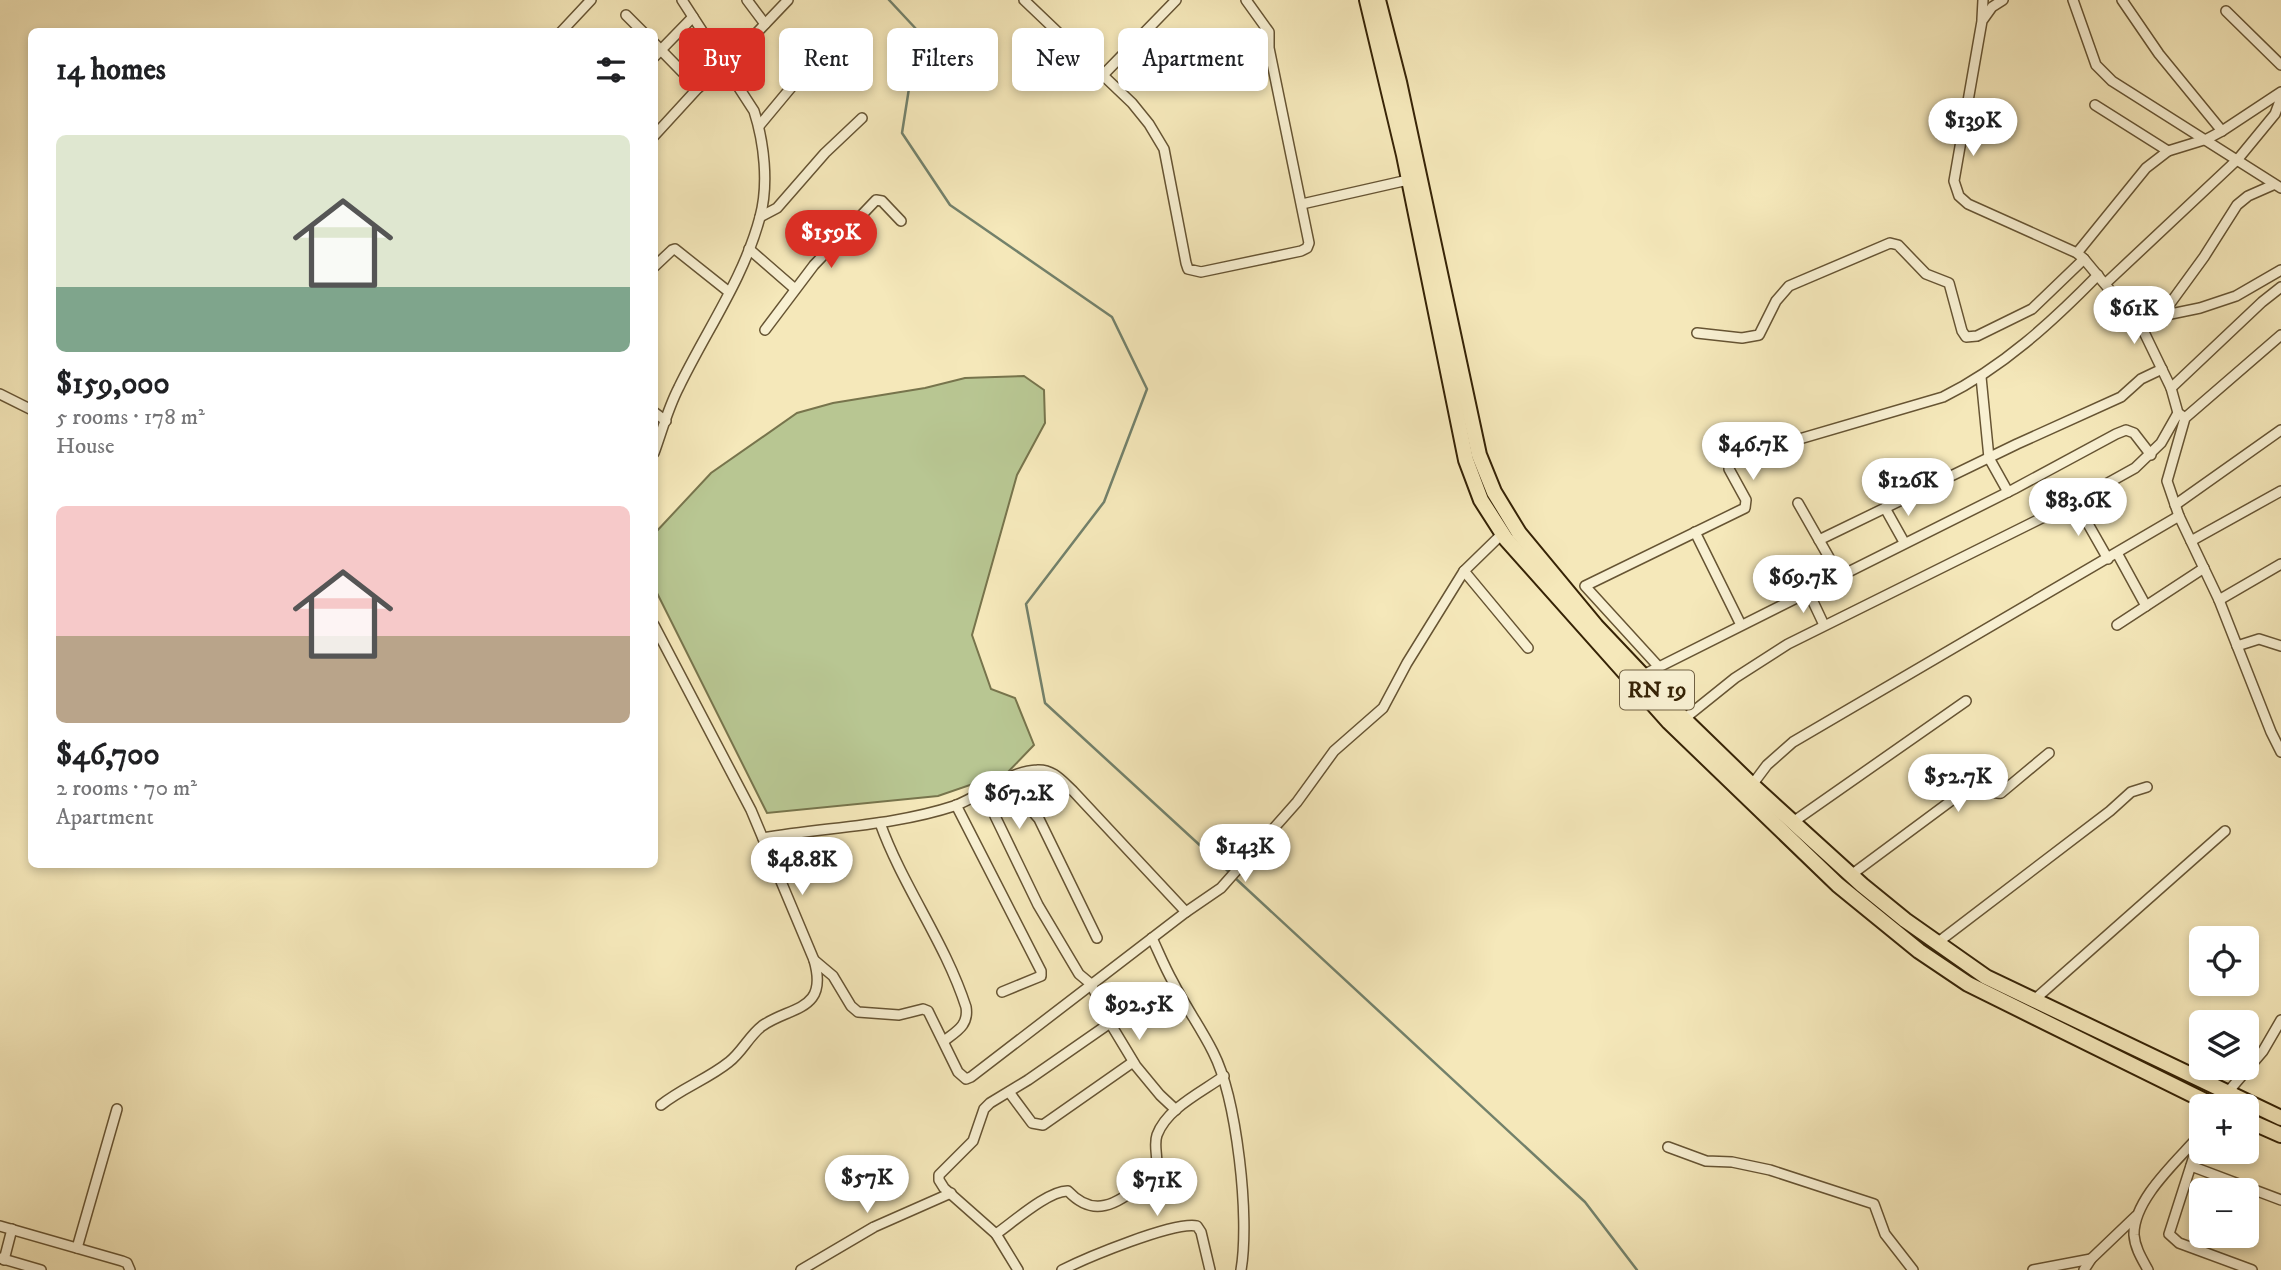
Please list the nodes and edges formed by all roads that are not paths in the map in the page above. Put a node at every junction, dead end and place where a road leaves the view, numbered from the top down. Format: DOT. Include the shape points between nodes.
graph roads {
  1 [pos="591,0"];
  2 [pos="682,0"];
  3 [pos="747,0"];
  4 [pos="788,0"];
  5 [pos="1024,0"];
  6 [pos="1176,0"];
  7 [pos="1246,0"];
  8 [pos="1367,0"];
  9 [pos="1378,0"];
  10 [pos="1983,0"];
  11 [pos="2003,0"];
  12 [pos="2073,0"];
  13 [pos="2122,0"];
  14 [pos="2225,11"];
  15 [pos="626,15"];
  16 [pos="693,17"];
  17 [pos="1982,21"];
  18 [pos="765,24"];
  19 [pos="565,28"];
  20 [pos="639,28"];
  21 [pos="701,28"];
  22 [pos="761,28"];
  23 [pos="1053,28"];
  24 [pos="658,49"];
  25 [pos="658,51"];
  26 [pos="2281,65"];
  27 [pos="679,70"];
  28 [pos="1104,74"];
  29 [pos="1104,76"];
  30 [pos="695,91"];
  31 [pos="742,91"];
  32 [pos="788,91"];
  33 [pos="2281,92"];
  34 [pos="2281,98"];
  35 [pos="2095,105"];
  36 [pos="862,118"];
  37 [pos="759,126"];
  38 [pos="2222,131"];
  39 [pos="658,132"];
  40 [pos="2207,139"];
  41 [pos="2168,151"];
  42 [pos="2238,159"];
  43 [pos="1413,180"];
  44 [pos="2277,186"];
  45 [pos="1302,204"];
  46 [pos="761,217"];
  47 [pos="901,221"];
  48 [pos="749,249"];
  49 [pos="2080,256"];
  50 [pos="658,263"];
  51 [pos="2281,270"];
  52 [pos="2098,275"];
  53 [pos="2106,283"];
  54 [pos="2281,287"];
  55 [pos="795,289"];
  56 [pos="729,292"];
  57 [pos="2161,316"];
  58 [pos="765,330"];
  59 [pos="2143,330"];
  60 [pos="1696,333"];
  61 [pos="2281,335"];
  62 [pos="2162,369"];
  63 [pos="1981,377"];
  64 [pos="2171,388"];
  65 [pos="0,394"];
  66 [pos="28,408"];
  67 [pos="2181,415"];
  68 [pos="658,416"];
  69 [pos="2281,429"];
  70 [pos="2151,455"];
  71 [pos="1990,457"];
  72 [pos="1472,458"];
  73 [pos="2281,491"];
  74 [pos="2008,492"];
  75 [pos="2075,501"];
  76 [pos="1798,503"];
  77 [pos="2175,505"];
  78 [pos="1885,508"];
  79 [pos="1505,511"];
  80 [pos="2179,516"];
  81 [pos="1491,518"];
  82 [pos="1695,532"];
  83 [pos="1509,536"];
  84 [pos="1819,540"];
  85 [pos="2191,541"];
  86 [pos="1904,542"];
  87 [pos="2117,553"];
  88 [pos="2108,559"];
  89 [pos="2281,564"];
  90 [pos="2204,568"];
  91 [pos="1464,571"];
  92 [pos="1839,575"];
  93 [pos="1808,591"];
  94 [pos="2219,600"];
  95 [pos="2147,606"];
  96 [pos="1741,625"];
  97 [pos="1824,625"];
  98 [pos="2117,625"];
  99 [pos="658,633"];
  100 [pos="2237,646"];
  101 [pos="2281,646"];
  102 [pos="1528,648"];
  103 [pos="1658,666"];
  104 [pos="1643,675"];
  105 [pos="1966,701"];
  106 [pos="1682,723"];
  107 [pos="2281,752"];
  108 [pos="2049,753"];
  109 [pos="1752,785"];
  110 [pos="2147,787"];
  111 [pos="956,805"];
  112 [pos="1793,822"];
  113 [pos="880,823"];
  114 [pos="2225,831"];
  115 [pos="763,838"];
  116 [pos="1853,878"];
  117 [pos="1838,885"];
  118 [pos="1854,898"];
  119 [pos="1186,912"];
  120 [pos="1097,938"];
  121 [pos="1152,938"];
  122 [pos="1937,943"];
  123 [pos="814,960"];
  124 [pos="1091,984"];
  125 [pos="1002,992"];
  126 [pos="2033,1001"];
  127 [pos="2281,1020"];
  128 [pos="1110,1023"];
  129 [pos="944,1041"];
  130 [pos="1133,1062"];
  131 [pos="1224,1076"];
  132 [pos="2224,1091"];
  133 [pos="1009,1092"];
  134 [pos="2191,1094"];
  135 [pos="2219,1094"];
  136 [pos="2228,1094"];
  137 [pos="661,1105"];
  138 [pos="117,1109"];
  139 [pos="1176,1110"];
  140 [pos="2259,1110"];
  141 [pos="2281,1118"];
  142 [pos="2259,1126"];
  143 [pos="2281,1135"];
  144 [pos="1668,1147"];
  145 [pos="2189,1147"];
  146 [pos="2191,1166"];
  147 [pos="951,1193"];
  148 [pos="2281,1200"];
  149 [pos="2138,1214"];
  150 [pos="0,1226"];
  151 [pos="12,1229"];
  152 [pos="996,1234"];
  153 [pos="77,1248"];
  154 [pos="2,1259"];
  155 [pos="2091,1259"];
  156 [pos="41,1270"];
  157 [pos="130,1270"];
  158 [pos="801,1270"];
  159 [pos="1018,1270"];
  160 [pos="1062,1270"];
  161 [pos="1210,1270"];
  162 [pos="1241,1270"];
  163 [pos="1913,1270"];
  164 [pos="2033,1270"];
  165 [pos="2084,1270"];
  166 [pos="2148,1270"];
  167 [pos="2252,1270"];
  1 -- 19 [label="street"];
  2 -- 16 [label="street"];
  3 -- 18 [label="street"];
  4 -- 18 [label="street"];
  5 -- 23 [label="street"];
  6 -- 28 [label="street"];
  7 -- 45 [label="street" via="1269,32"];
  8 -- 43 [label="main road, RN 19"];
  9 -- 43 [label="main road, RN 19" via="1399,82"];
  10 -- 17 [label="street"];
  11 -- 17 [label="street"];
  12 -- 40 [label="street" via="2096,65 2112,81"];
  13 -- 38 [label="street"];
  14 -- 26 [label="street"];
  15 -- 20 [label="street"];
  16 -- 21 [label="street"];
  16 -- 24 [label="street"];
  17 -- 49 [label="street" via="1956,189 1968,204"];
  18 -- 22 [label="street"];
  25 -- 27 [label="street"];
  29 -- 45 [label="street" via="1132,103 1164,149 1188,269 1201,272 1307,248"];
  30 -- 39 [label="street"];
  31 -- 37 [label="street"];
  32 -- 37 [label="street"];
  33 -- 38 [label="street"];
  34 -- 42 [label="street" via="2268,124"];
  35 -- 41 [label="street"];
  36 -- 46 [label="street" via="777,208"];
  37 -- 46 [label="street" via="764,174"];
  38 -- 40 [label="street"];
  40 -- 41 [label="street"];
  40 -- 42 [label="street"];
  41 -- 49 [label="street" via="2146,167"];
  42 -- 44 [label="street"];
  42 -- 53 [label="street"];
  43 -- 45 [label="street"];
  43 -- 72 [label="main road, RN 19"];
  44 -- 57 [label="street" via="2237,205"];
  46 -- 48 [label="street"];
  47 -- 55 [label="street" via="876,200"];
  48 -- 55 [label="street"];
  48 -- 56 [label="street"];
  49 -- 52 [label="street"];
  49 -- 60 [label="street" via="2032,309 1977,336 1966,337 1962,331 1949,284 1926,274 1898,245 1890,243 1789,286 1759,335 1742,338"];
  50 -- 56 [label="street" via="676,249"];
  51 -- 57 [label="street" via="2236,296"];
  52 -- 53 [label="street"];
  52 -- 63 [label="street" via="2059,314"];
  53 -- 59 [label="street"];
  54 -- 64 [label="street"];
  55 -- 58 [label="street"];
  56 -- 68 [label="street"];
  57 -- 59 [label="street"];
  59 -- 62 [label="street"];
  61 -- 67 [label="street"];
  62 -- 64 [label="street"];
  62 -- 71 [label="street" via="2141,379 2121,397"];
  63 -- 71 [label="street"];
  63 -- 82 [label="street" via="1943,397 1731,459 1729,469 1746,500 1745,509"];
  64 -- 67 [label="street"];
  65 -- 66 [label="street"];
  67 -- 70 [label="street"];
  67 -- 77 [label="street" via="2167,481"];
  69 -- 77 [label="street"];
  70 -- 74 [label="street" via="2126,430"];
  70 -- 75 [label="street"];
  71 -- 74 [label="street"];
  71 -- 78 [label="street"];
  72 -- 79 [label="main road, RN 19"];
  72 -- 81 [label="main road, RN 19" via="1474,485"];
  73 -- 85 [label="street"];
  74 -- 86 [label="street"];
  75 -- 88 [label="street"];
  75 -- 97 [label="street"];
  76 -- 84 [label="street"];
  77 -- 80 [label="street"];
  78 -- 84 [label="street"];
  78 -- 86 [label="street"];
  79 -- 81 [label="main road"];
  79 -- 83 [label="main road, RN 19"];
  80 -- 85 [label="street"];
  80 -- 87 [label="street"];
  81 -- 83 [label="main road, RN 19"];
  82 -- 96 [label="street"];
  82 -- 103 [label="street" via="1585,586"];
  83 -- 91 [label="street"];
  83 -- 104 [label="main road, RN 19"];
  83 -- 106 [label="main road, RN 19"];
  84 -- 92 [label="street"];
  85 -- 90 [label="street"];
  86 -- 92 [label="street"];
  87 -- 88 [label="street"];
  87 -- 95 [label="street"];
  88 -- 109 [label="street" via="1793,742"];
  89 -- 94 [label="street"];
  90 -- 94 [label="street"];
  90 -- 95 [label="street"];
  91 -- 102 [label="street"];
  91 -- 119 [label="street" via="1384,708 1334,751 1297,802 1221,888"];
  92 -- 93 [label="street"];
  93 -- 96 [label="street"];
  93 -- 97 [label="street"];
  94 -- 100 [label="street"];
  95 -- 98 [label="street"];
  96 -- 103 [label="street"];
  97 -- 106 [label="street" via="1759,661"];
  99 -- 115 [label="street"];
  100 -- 101 [label="street" via="2259,639"];
  100 -- 107 [label="street"];
  103 -- 104 [label="street"];
  104 -- 106 [label="main road, RN 19"];
  105 -- 112 [label="street"];
  106 -- 109 [label="main road, RN 19"];
  106 -- 117 [label="main road, RN 19"];
  108 -- 116 [label="street" via="2001,793 1971,786"];
  109 -- 112 [label="main road, RN 19"];
  110 -- 122 [label="street" via="2131,792"];
  111 -- 113 [label="street"];
  111 -- 119 [label="street" via="1034,770 1051,773"];
  111 -- 125 [label="street" via="1041,971 1041,976"];
  112 -- 116 [label="main road, RN 19"];
  113 -- 115 [label="street"];
  113 -- 129 [label="street" via="966,1007 965,1023"];
  114 -- 126 [label="street"];
  115 -- 123 [label="street"];
  116 -- 117 [label="main road" via="1842,876"];
  116 -- 118 [label="main road" via="1861,892"];
  116 -- 122 [label="main road, RN 19"];
  117 -- 118 [label="main road, RN 19"];
  118 -- 134 [label="main road, RN 19" via="1968,984"];
  119 -- 121 [label="street"];
  120 -- 124 [label="street" via="1033,811 1010,802 996,806 995,816 1038,905 1079,974"];
  121 -- 124 [label="street"];
  121 -- 131 [label="street"];
  122 -- 126 [label="main road, RN 19" via="1986,977"];
  123 -- 129 [label="street" via="833,976 859,1012 899,1015 925,1010 932,1014"];
  123 -- 137 [label="street" via="817,981 808,1003 761,1027 729,1062"];
  124 -- 128 [label="street"];
  124 -- 129 [label="street" via="968,1079 958,1072"];
  126 -- 132 [label="main road, RN 19"];
  127 -- 132 [label="street" via="2263,1051"];
  128 -- 130 [label="street"];
  128 -- 133 [label="street"];
  130 -- 133 [label="street" via="1043,1125 1032,1123"];
  130 -- 139 [label="street"];
  131 -- 139 [label="street"];
  131 -- 162 [label="street" via="1244,1212"];
  132 -- 135 [label="main road"];
  132 -- 136 [label="main road, RN 19"];
  133 -- 147 [label="street" via="984,1109 973,1141 941,1171 940,1183"];
  138 -- 153 [label="street"];
  139 -- 152 [label="street" via="1156,1136 1157,1166 1151,1178 1104,1207 1086,1206 1068,1191 1059,1192"];
  140 -- 141 [label="main road, RN 19"];
  142 -- 143 [label="main road"];
  144 -- 163 [label="street" via="1706,1161 1770,1170 1874,1204 1885,1234"];
  145 -- 149 [label="street" via="2146,1197"];
  146 -- 148 [label="street"];
  146 -- 167 [label="street" via="2169,1234 2179,1243"];
  147 -- 152 [label="street"];
  147 -- 158 [label="street" via="874,1227"];
  149 -- 155 [label="street"];
  149 -- 166 [label="street" via="2134,1235"];
  150 -- 151 [label="street"];
  151 -- 153 [label="street"];
  151 -- 154 [label="street"];
  152 -- 159 [label="street"];
  153 -- 157 [label="street" via="127,1262"];
  154 -- 156 [label="street"];
  155 -- 164 [label="street"];
  155 -- 165 [label="street"];
  160 -- 161 [label="street" via="1147,1236 1193,1225 1201,1232"];
}
